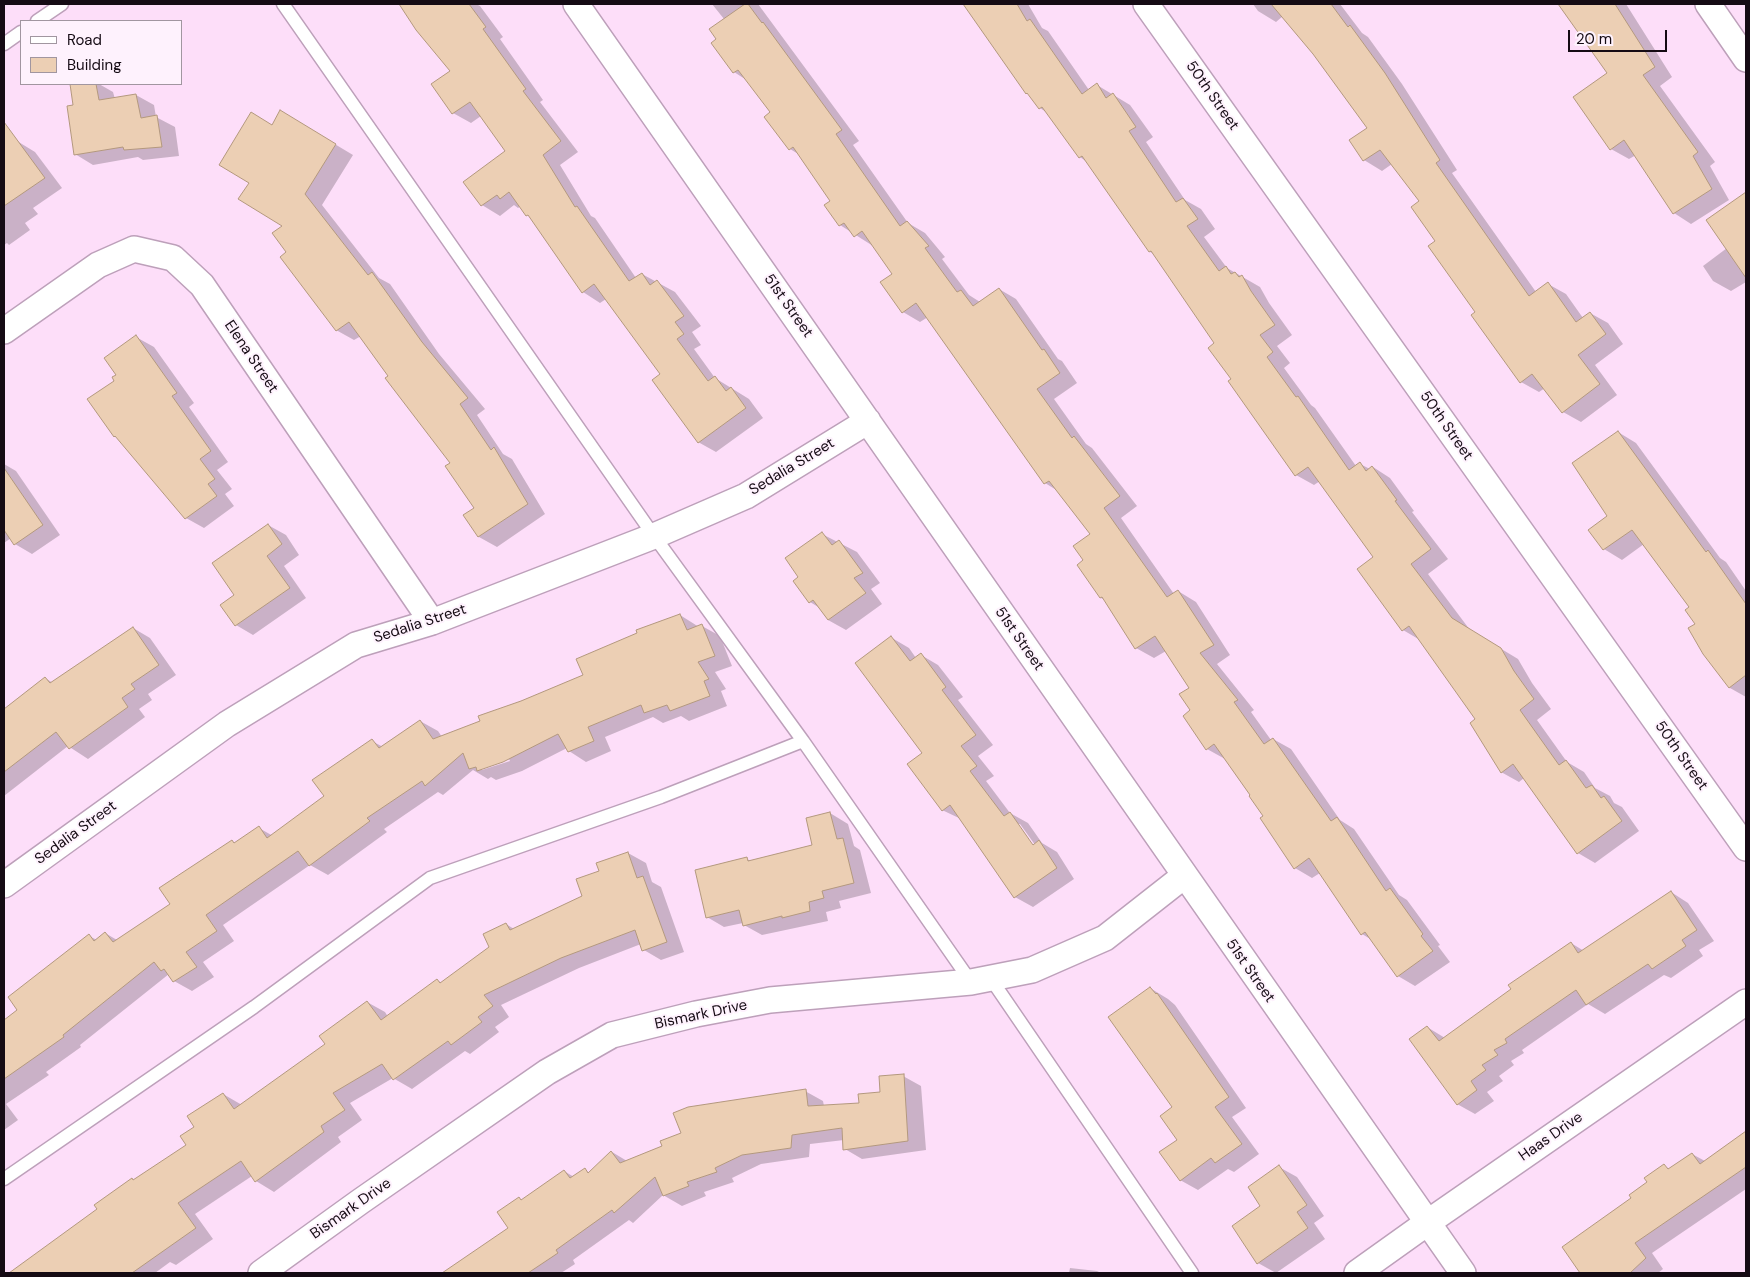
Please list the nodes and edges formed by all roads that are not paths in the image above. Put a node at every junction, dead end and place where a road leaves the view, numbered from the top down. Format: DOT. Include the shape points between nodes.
graph roads {
  1 [pos="62,4"];
  2 [pos="283,4"];
  3 [pos="576,4"];
  4 [pos="1146,4"];
  5 [pos="1708,4"];
  6 [pos="38,20"];
  7 [pos="20,33"];
  8 [pos="4,44"];
  9 [pos="1746,60"];
  10 [pos="4,331"];
  11 [pos="868,421"];
  12 [pos="654,536"];
  13 [pos="432,622"];
  14 [pos="803,741"];
  15 [pos="1746,848"];
  16 [pos="1184,876"];
  17 [pos="4,885"];
  18 [pos="981,981"];
  19 [pos="1746,1002"];
  20 [pos="4,1179"];
  21 [pos="1427,1222"];
  22 [pos="262,1273"];
  23 [pos="1192,1273"];
  24 [pos="1356,1273"];
  25 [pos="1463,1273"];
  1 -- 6 [label="lane"];
  2 -- 12 [label="lane"];
  3 -- 11 [label="street, 51st Street"];
  4 -- 15 [label="street, 50th Street"];
  5 -- 9 [label="street"];
  7 -- 8 [label="lane"];
  10 -- 13 [label="street, Elena Street" via="98,266 134,249 173,258 202,285"];
  11 -- 12 [label="street, Sedalia Street" via="746,496"];
  11 -- 16 [label="street, 51st Street"];
  12 -- 13 [label="street, Sedalia Street"];
  12 -- 14 [label="lane"];
  13 -- 17 [label="street, Sedalia Street" via="356,645 227,724"];
  14 -- 18 [label="lane"];
  14 -- 20 [label="lane" via="661,797 430,878 254,1007"];
  16 -- 18 [label="street, Bismark Drive" via="1105,938 1032,970"];
  16 -- 21 [label="street, 51st Street"];
  18 -- 22 [label="street, Bismark Drive" via="770,1000 612,1035 548,1072"];
  18 -- 23 [label="lane"];
  19 -- 21 [label="street, Haas Drive"];
  21 -- 24 [label="street, Haas Drive"];
  21 -- 25 [label="street, 51st Street"];
}
